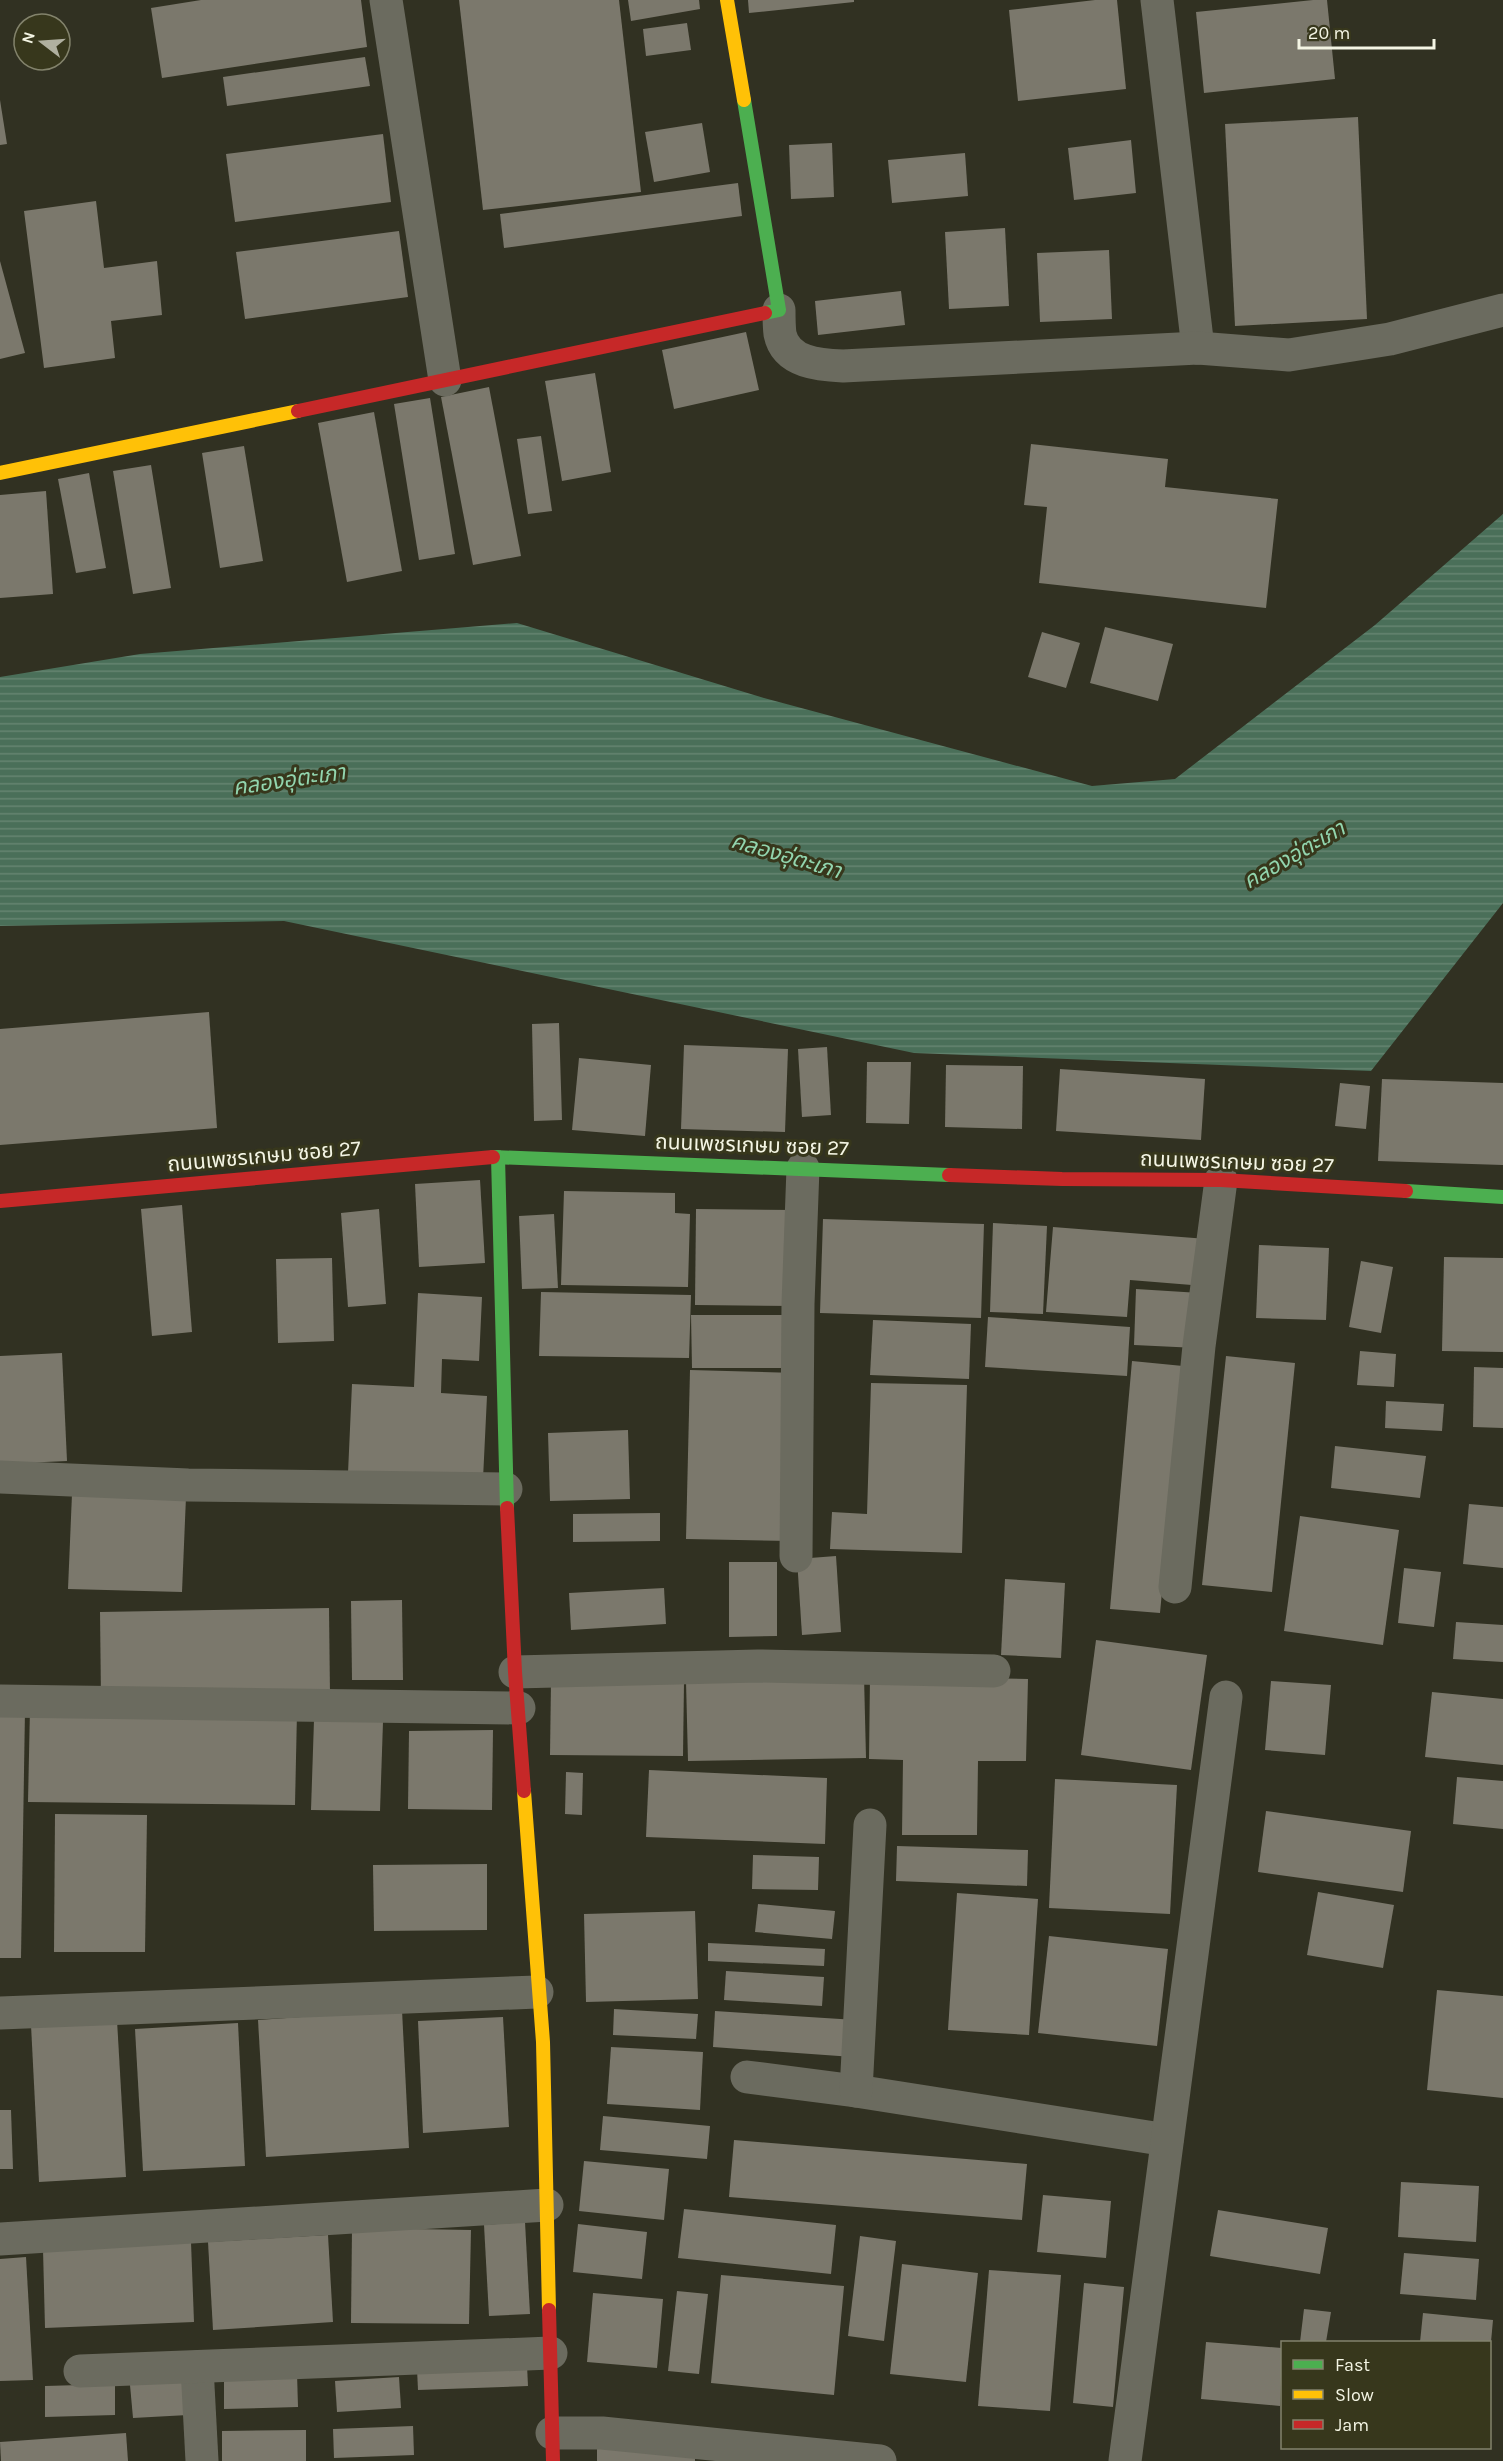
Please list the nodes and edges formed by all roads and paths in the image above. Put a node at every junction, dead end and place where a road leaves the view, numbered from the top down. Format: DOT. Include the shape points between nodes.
graph roads {
  1 [pos="386,0"];
  2 [pos="727,0"];
  3 [pos="1157,0"];
  4 [pos="779,310"];
  5 [pos="1503,310"];
  6 [pos="1198,348"];
  7 [pos="445,380"];
  8 [pos="0,472"];
  9 [pos="498,1157"];
  10 [pos="803,1168"];
  11 [pos="1221,1180"];
  12 [pos="1503,1197"];
  13 [pos="0,1201"];
  14 [pos="0,1477"];
  15 [pos="506,1489"];
  16 [pos="796,1556"];
  17 [pos="1175,1587"];
  18 [pos="994,1671"];
  19 [pos="515,1672"];
  20 [pos="1226,1697"];
  21 [pos="0,1701"];
  22 [pos="519,1708"];
  23 [pos="870,1825"];
  24 [pos="537,1992"];
  25 [pos="0,2013"];
  26 [pos="747,2077"];
  27 [pos="856,2091"];
  28 [pos="1167,2140"];
  29 [pos="547,2205"];
  30 [pos="0,2239"];
  31 [pos="551,2353"];
  32 [pos="197,2367"];
  33 [pos="80,2371"];
  34 [pos="553,2447"];
  35 [pos="202,2461"];
  36 [pos="880,2461"];
  37 [pos="1125,2461"];
  1 -- 7 [label="street"];
  2 -- 4 [label="street"];
  3 -- 6 [label="street"];
  4 -- 6 [label="street" via="780,336 791,354 816,364 843,366"];
  4 -- 7 [label="street"];
  5 -- 6 [label="street" via="1390,339 1289,355"];
  7 -- 8 [label="street"];
  9 -- 10 [label="street, ถนนเพชรเกษม ซอย 27"];
  9 -- 13 [label="street, ถนนเพชรเกษม ซอย 27"];
  9 -- 15 [label="street"];
  10 -- 11 [label="street, ถนนเพชรเกษม ซอย 27" via="1062,1179"];
  10 -- 16 [label="street"];
  11 -- 12 [label="street, ถนนเพชรเกษม ซอย 27"];
  11 -- 17 [label="street" via="1199,1346"];
  14 -- 15 [label="street" via="188,1485"];
  15 -- 19 [label="street"];
  18 -- 19 [label="street" via="758,1666"];
  19 -- 22 [label="street"];
  20 -- 28 [label="street"];
  21 -- 22 [label="street"];
  22 -- 24 [label="street"];
  23 -- 27 [label="street"];
  24 -- 25 [label="street"];
  24 -- 29 [label="street" via="543,2042"];
  26 -- 27 [label="street"];
  27 -- 28 [label="street"];
  28 -- 37 [label="street"];
  29 -- 30 [label="street"];
  29 -- 31 [label="street"];
  31 -- 32 [label="street"];
  31 -- 34 [label="street"];
  32 -- 33 [label="street"];
  32 -- 35 [label="street"];
  34 -- 36 [label="street" via="602,2433"];
}
